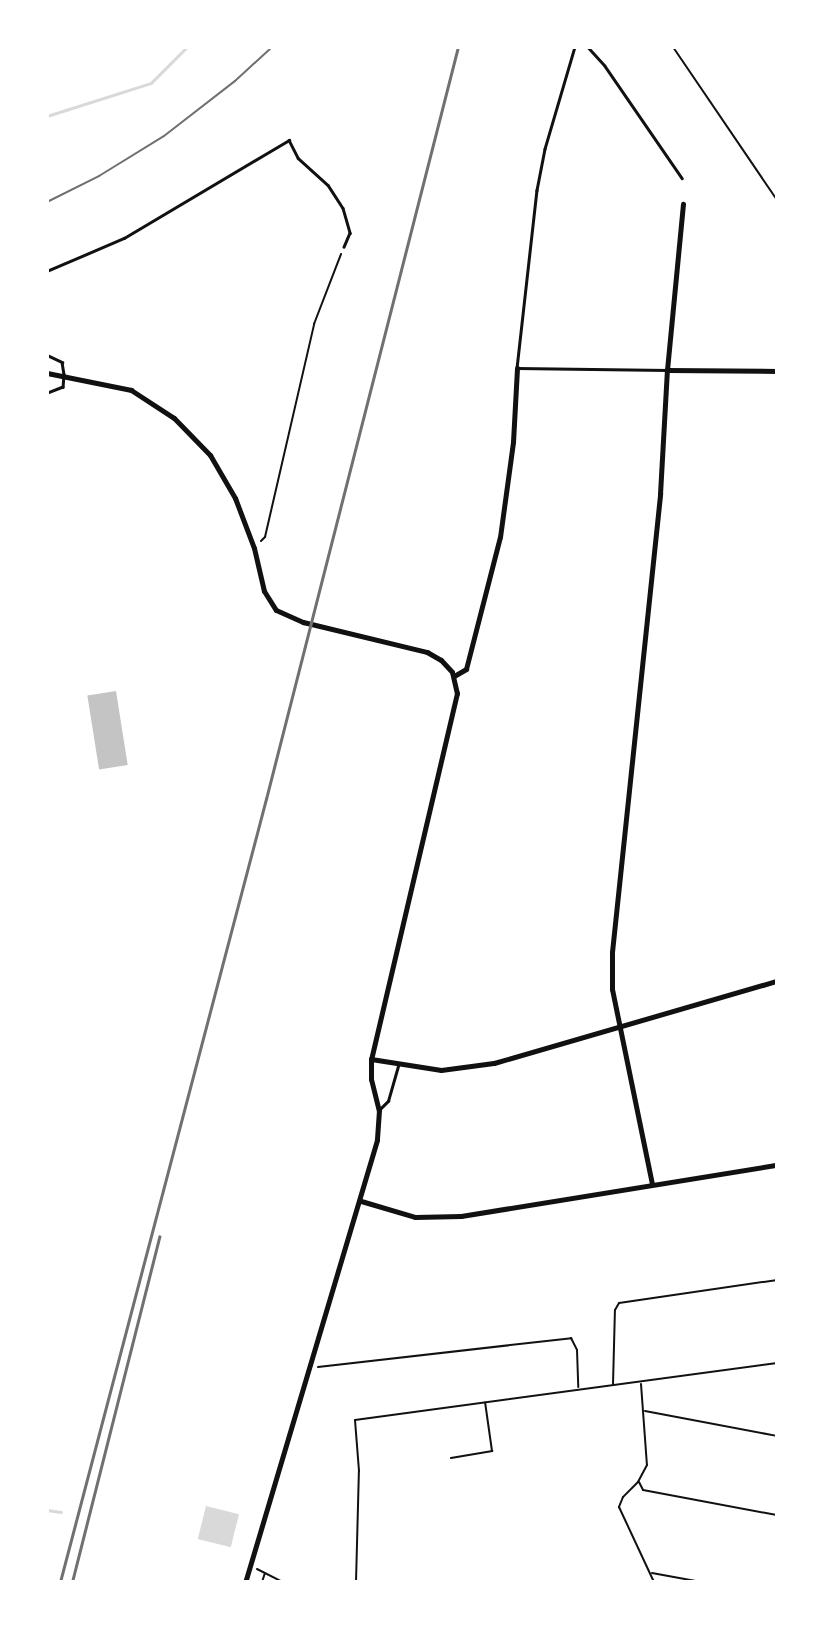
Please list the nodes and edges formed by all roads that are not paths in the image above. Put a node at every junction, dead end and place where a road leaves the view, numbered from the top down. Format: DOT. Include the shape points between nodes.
graph roads {
  1 [pos="575,47"];
  2 [pos="588,47"];
  3 [pos="682,178"];
  4 [pos="683,204"];
  5 [pos="344,247"];
  6 [pos="47,271"];
  7 [pos="47,355"];
  8 [pos="517,368"];
  9 [pos="667,370"];
  10 [pos="777,371"];
  11 [pos="47,373"];
  12 [pos="64,374"];
  13 [pos="47,393"];
  14 [pos="454,676"];
  15 [pos="777,981"];
  16 [pos="620,1026"];
  17 [pos="371,1059"];
  18 [pos="398,1063"];
  19 [pos="379,1110"];
  20 [pos="777,1165"];
  21 [pos="652,1184"];
  22 [pos="361,1201"];
  23 [pos="245,1582"];
  1 -- 8 [label="lane" via="537,190"];
  2 -- 3 [label="lane"];
  4 -- 9 [label="street"];
  5 -- 6 [label="lane" via="350,233 343,208 328,185 298,158 289,139 124,238"];
  7 -- 12 [label="lane" via="62,362"];
  8 -- 9 [label="lane"];
  8 -- 14 [label="street" via="500,537 466,669"];
  9 -- 10 [label="street"];
  9 -- 16 [label="street" via="660,494 612,952 612,989"];
  11 -- 12 [label="street"];
  12 -- 13 [label="lane" via="63,387"];
  12 -- 14 [label="street" via="131,390 174,418 210,454 236,498 264,591 276,610 303,622 427,652"];
  14 -- 17 [label="street" via="454,710"];
  15 -- 16 [label="street"];
  16 -- 18 [label="street" via="494,1063 441,1070"];
  16 -- 21 [label="street"];
  17 -- 18 [label="street"];
  17 -- 19 [label="street"];
  18 -- 19 [label="lane" via="388,1101"];
  19 -- 22 [label="street" via="377,1140"];
  20 -- 21 [label="street"];
  21 -- 22 [label="street" via="461,1216 415,1217"];
  22 -- 23 [label="street"];
}
